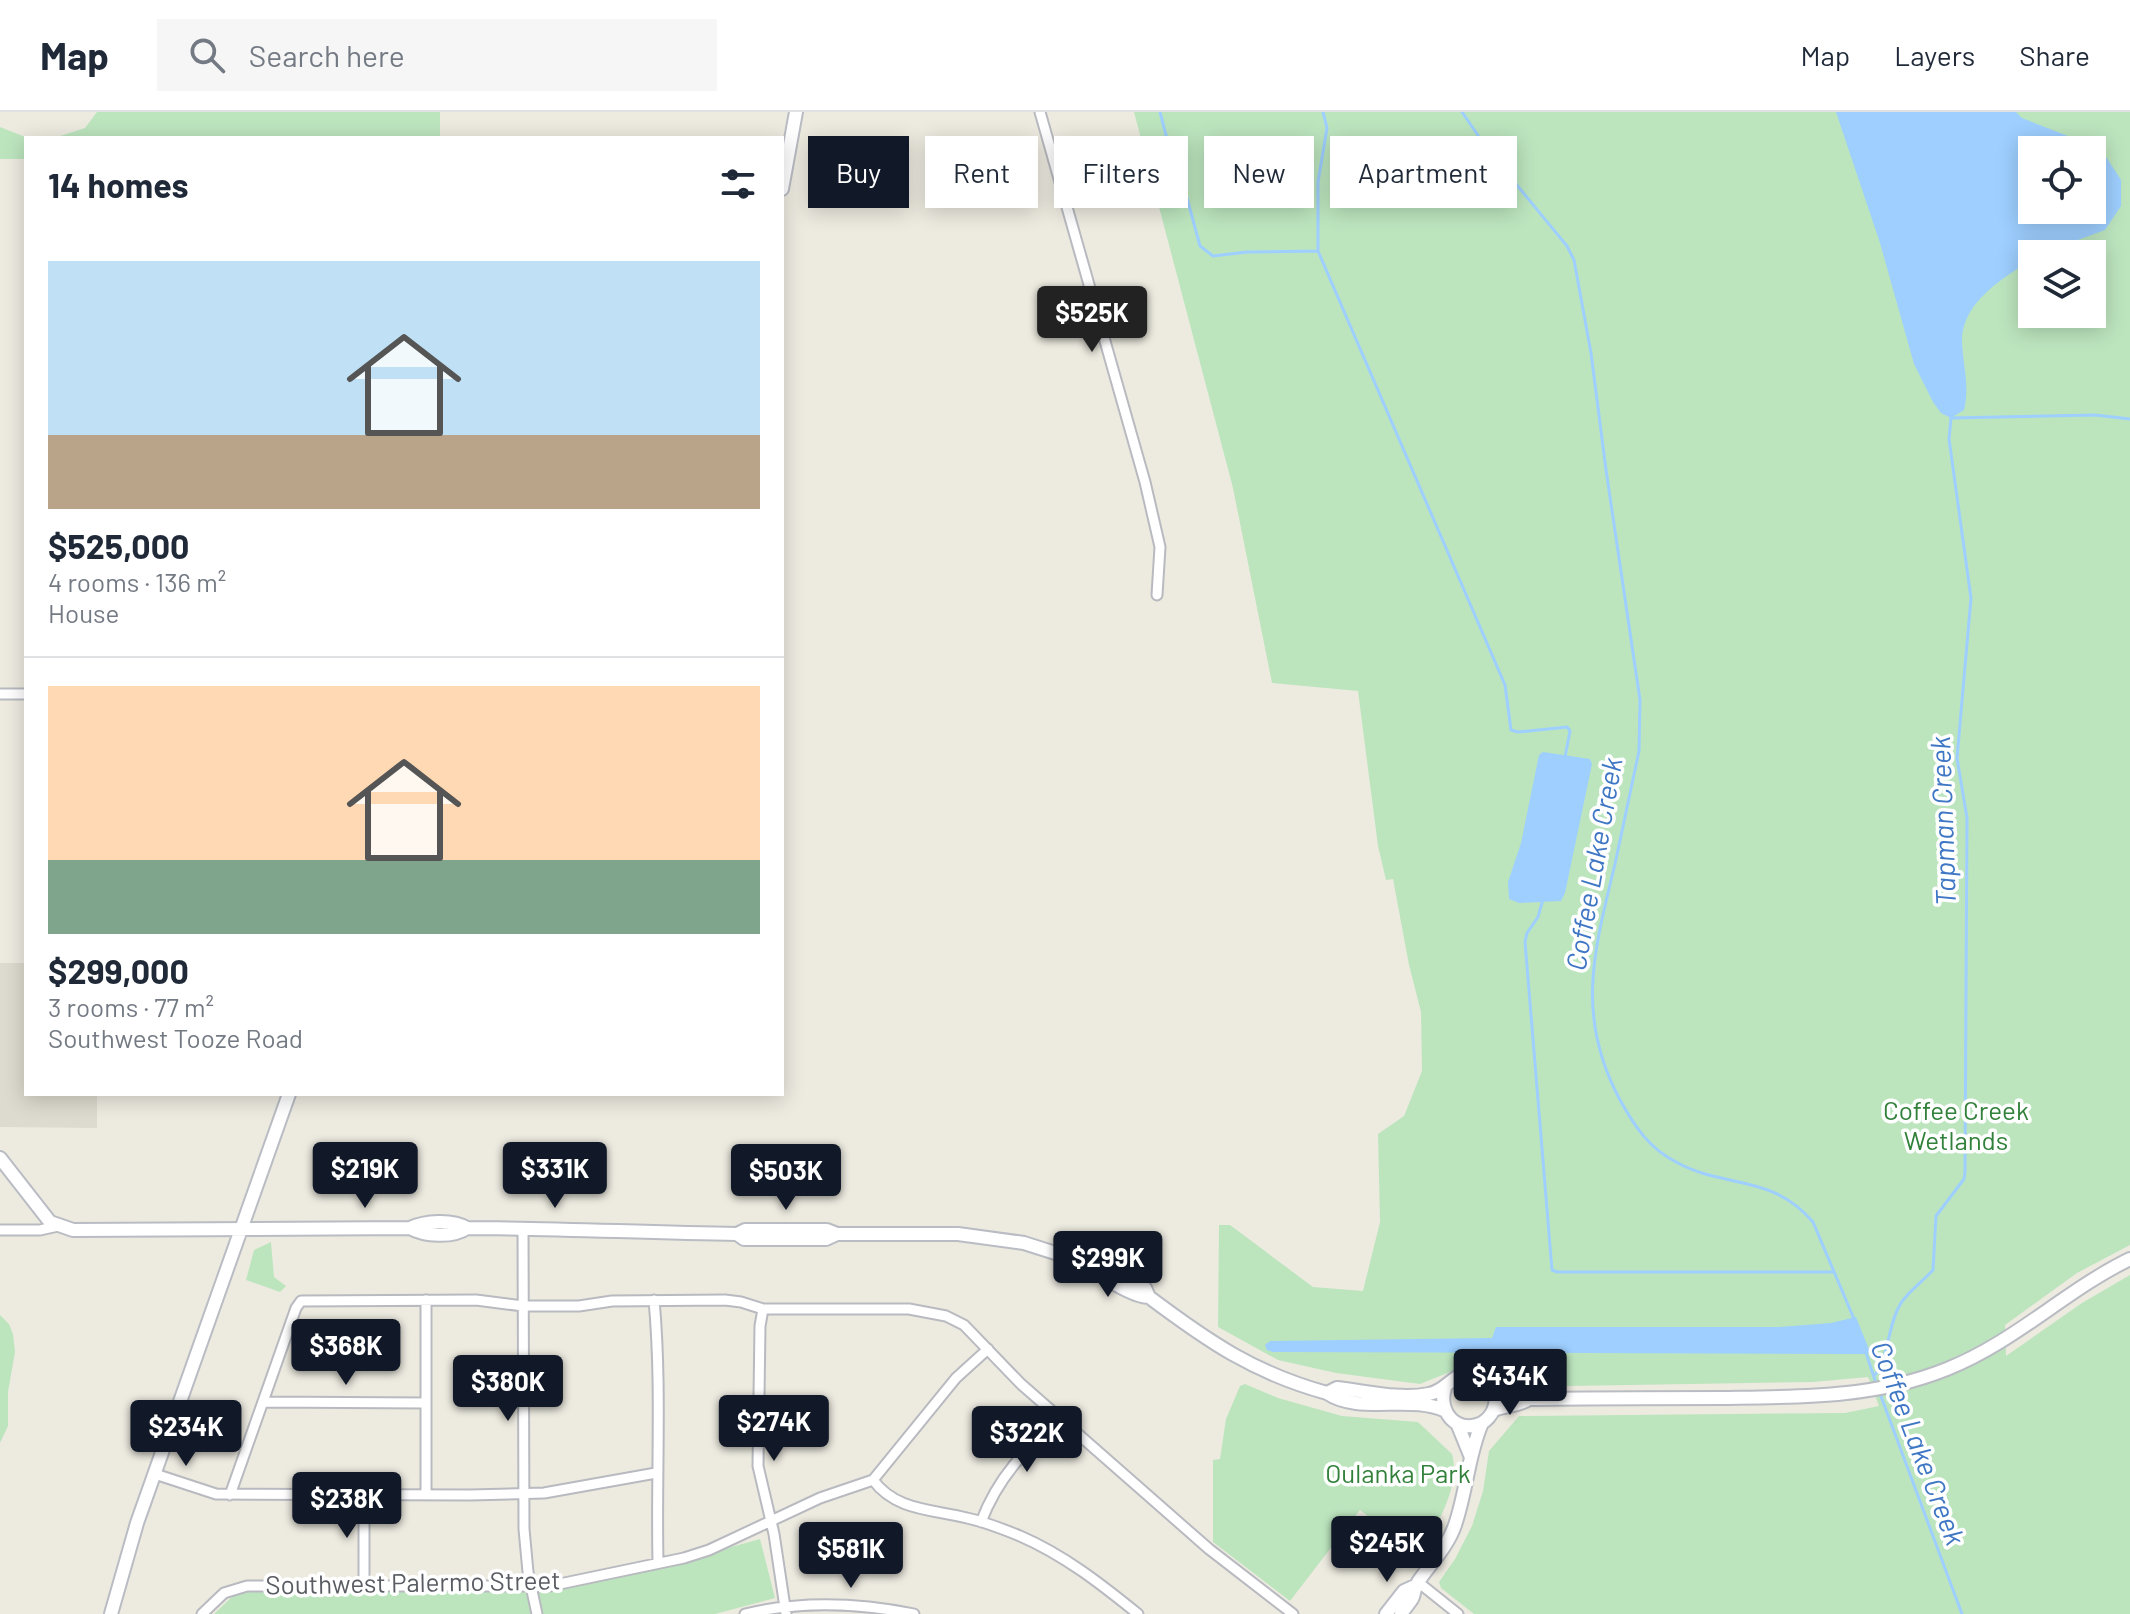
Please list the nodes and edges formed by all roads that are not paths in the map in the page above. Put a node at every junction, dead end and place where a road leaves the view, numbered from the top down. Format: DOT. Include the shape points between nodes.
graph roads {
  1 [pos="796,112"];
  2 [pos="1040,112"];
  3 [pos="784,178"];
  4 [pos="1157,595"];
  5 [pos="0,694"];
  6 [pos="24,694"];
  7 [pos="288,1096"];
  8 [pos="0,1158"];
  9 [pos="58,1226"];
  10 [pos="523,1228"];
  11 [pos="242,1229"];
  12 [pos="0,1230"];
  13 [pos="2130,1259"];
  14 [pos="426,1300"];
  15 [pos="654,1300"];
  16 [pos="523,1306"];
  17 [pos="763,1309"];
  18 [pos="988,1349"];
  19 [pos="1493,1387"];
  20 [pos="1445,1388"];
  21 [pos="1327,1393"];
  22 [pos="1529,1399"];
  23 [pos="264,1402"];
  24 [pos="426,1403"];
  25 [pos="1494,1410"];
  26 [pos="1446,1411"];
  27 [pos="1060,1418"];
  28 [pos="1457,1423"];
  29 [pos="1482,1423"];
  30 [pos="1470,1455"];
  31 [pos="656,1473"];
  32 [pos="155,1474"];
  33 [pos="873,1480"];
  34 [pos="364,1494"];
  35 [pos="230,1495"];
  36 [pos="426,1495"];
  37 [pos="524,1495"];
  38 [pos="771,1521"];
  39 [pos="981,1522"];
  40 [pos="658,1562"];
  41 [pos="1417,1584"];
  42 [pos="364,1586"];
  43 [pos="530,1587"];
  44 [pos="786,1610"];
  45 [pos="111,1614"];
  46 [pos="202,1614"];
  47 [pos="537,1614"];
  48 [pos="745,1614"];
  49 [pos="914,1614"];
  50 [pos="1138,1614"];
  51 [pos="1293,1614"];
  52 [pos="1386,1614"];
  53 [pos="1401,1614"];
  54 [pos="1458,1614"];
  1 -- 3 [label="main road"];
  2 -- 4 [label="street" via="1145,482 1160,547"];
  5 -- 6 [label="street"];
  7 -- 11 [label="main road"];
  8 -- 9 [label="main road"];
  9 -- 11 [label="main road" via="89,1231"];
  9 -- 12 [label="street"];
  10 -- 11 [label="main road" via="420,1224"];
  10 -- 16 [label="street"];
  10 -- 21 [label="main road" via="737,1234 827,1230 983,1236 1037,1246 1117,1272 1238,1359"];
  11 -- 32 [label="main road"];
  13 -- 22 [label="main road" via="1980,1354 1886,1388 1797,1397"];
  14 -- 16 [label="street"];
  14 -- 23 [label="street" via="298,1303"];
  14 -- 24 [label="street"];
  15 -- 16 [label="street"];
  15 -- 17 [label="street" via="725,1300"];
  15 -- 31 [label="street" via="659,1340"];
  16 -- 37 [label="street"];
  17 -- 18 [label="street" via="924,1310 964,1325"];
  17 -- 38 [label="street" via="758,1466"];
  18 -- 27 [label="street"];
  18 -- 33 [label="street" via="956,1378"];
  19 -- 20 [label="main road" via="1472,1373 1456,1376"];
  19 -- 22 [label="main road"];
  19 -- 25 [label="main road"];
  20 -- 21 [label="main road" via="1427,1395 1337,1388"];
  20 -- 26 [label="main road"];
  21 -- 26 [label="main road" via="1378,1403 1427,1404"];
  22 -- 25 [label="main road"];
  23 -- 24 [label="street"];
  23 -- 35 [label="street"];
  24 -- 36 [label="street"];
  25 -- 29 [label="main road"];
  26 -- 28 [label="main road"];
  27 -- 39 [label="street" via="1000,1482"];
  27 -- 51 [label="street" via="1209,1549"];
  28 -- 29 [label="main road"];
  28 -- 30 [label="main road"];
  29 -- 30 [label="main road"];
  30 -- 41 [label="main road" via="1455,1528"];
  31 -- 37 [label="street"];
  31 -- 40 [label="street"];
  32 -- 35 [label="street" via="206,1493"];
  32 -- 45 [label="main road"];
  33 -- 38 [label="street, Southwest Palermo Street"];
  33 -- 39 [label="street" via="902,1504"];
  34 -- 35 [label="street"];
  34 -- 36 [label="street"];
  34 -- 42 [label="street"];
  36 -- 37 [label="street"];
  37 -- 43 [label="street"];
  38 -- 40 [label="street, Southwest Palermo Street" via="709,1550"];
  38 -- 44 [label="street"];
  39 -- 50 [label="street" via="1052,1552"];
  40 -- 43 [label="street, Southwest Palermo Street"];
  41 -- 52 [label="main road" via="1404,1591"];
  41 -- 53 [label="main road"];
  41 -- 54 [label="street"];
  42 -- 43 [label="street, Southwest Palermo Street"];
  42 -- 46 [label="street, Southwest Palermo Street" via="247,1586 224,1593"];
  43 -- 47 [label="street"];
  44 -- 48 [label="street"];
  44 -- 49 [label="street" via="857,1607"];
}
